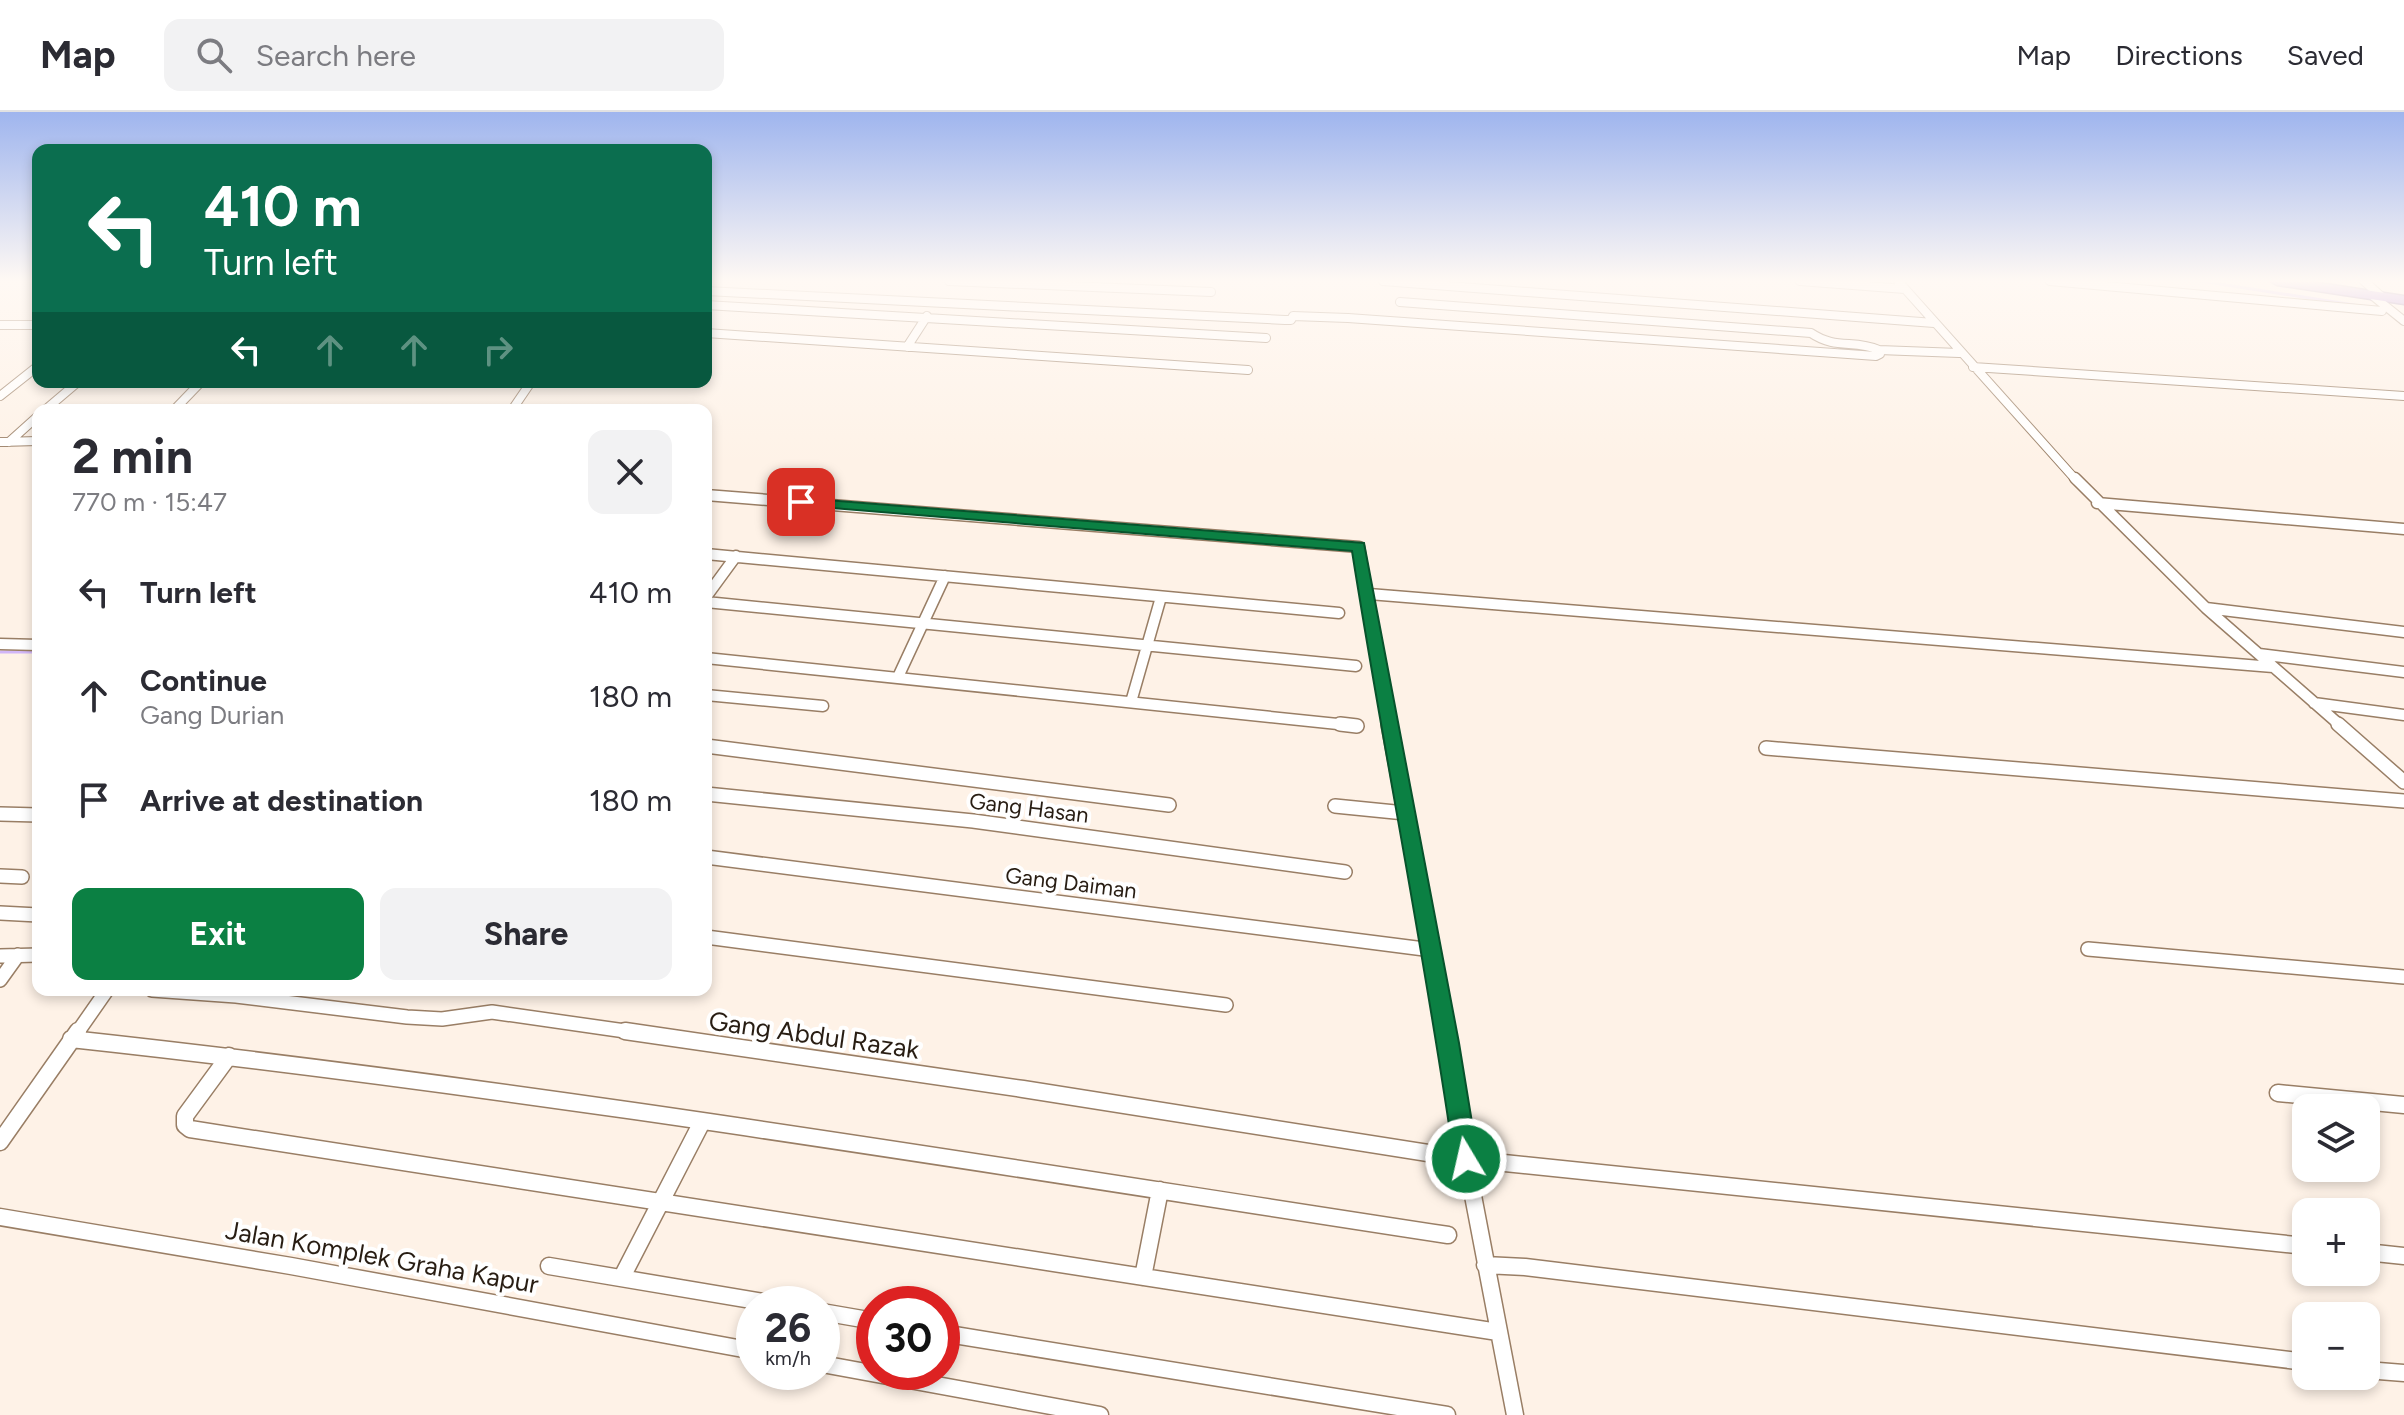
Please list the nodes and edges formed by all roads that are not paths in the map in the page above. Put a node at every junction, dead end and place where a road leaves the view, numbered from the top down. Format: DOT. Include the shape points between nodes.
graph roads {
  1 [pos="832,342"];
  2 [pos="910,342"];
  3 [pos="1691,342"];
  4 [pos="1824,342"];
  5 [pos="1950,342"];
  6 [pos="907,347"];
  7 [pos="1879,350"];
  8 [pos="1959,353"];
  9 [pos="1973,367"];
  10 [pos="1248,370"];
  11 [pos="32,371"];
  12 [pos="71,388"];
  13 [pos="195,388"];
  14 [pos="0,396"];
  15 [pos="2404,396"];
  16 [pos="52,404"];
  17 [pos="180,404"];
  18 [pos="32,421"];
  19 [pos="32,441"];
  20 [pos="4,442"];
  21 [pos="712,495"];
  22 [pos="2097,503"];
  23 [pos="2404,529"];
  24 [pos="712,554"];
  25 [pos="736,556"];
  26 [pos="945,576"];
  27 [pos="712,591"];
  28 [pos="1369,594"];
  29 [pos="1161,597"];
  30 [pos="712,601"];
  31 [pos="2206,608"];
  32 [pos="1339,613"];
  33 [pos="923,624"];
  34 [pos="2404,632"];
  35 [pos="0,644"];
  36 [pos="32,645"];
  37 [pos="1148,647"];
  38 [pos="2259,654"];
  39 [pos="712,659"];
  40 [pos="1356,666"];
  41 [pos="2273,667"];
  42 [pos="2404,672"];
  43 [pos="898,677"];
  44 [pos="712,696"];
  45 [pos="1131,702"];
  46 [pos="2314,703"];
  47 [pos="823,706"];
  48 [pos="2404,715"];
  49 [pos="1357,726"];
  50 [pos="712,747"];
  51 [pos="1766,748"];
  52 [pos="2385,765"];
  53 [pos="2404,767"];
  54 [pos="2404,782"];
  55 [pos="712,795"];
  56 [pos="2404,801"];
  57 [pos="1169,805"];
  58 [pos="1335,806"];
  59 [pos="1405,813"];
  60 [pos="0,814"];
  61 [pos="32,815"];
  62 [pos="712,858"];
  63 [pos="1345,872"];
  64 [pos="0,876"];
  65 [pos="22,877"];
  66 [pos="0,913"];
  67 [pos="32,915"];
  68 [pos="712,938"];
  69 [pos="2088,949"];
  70 [pos="1432,950"];
  71 [pos="18,955"];
  72 [pos="32,955"];
  73 [pos="0,956"];
  74 [pos="2404,977"];
  75 [pos="0,980"];
  76 [pos="103,996"];
  77 [pos="236,996"];
  78 [pos="1226,1005"];
  79 [pos="71,1039"];
  80 [pos="229,1056"];
  81 [pos="2278,1093"];
  82 [pos="2404,1105"];
  83 [pos="702,1122"];
  84 [pos="0,1142"];
  85 [pos="1466,1159"];
  86 [pos="1160,1190"];
  87 [pos="660,1204"];
  88 [pos="0,1217"];
  89 [pos="1448,1235"];
  90 [pos="2292,1245"];
  91 [pos="2380,1253"];
  92 [pos="2404,1256"];
  93 [pos="1485,1265"];
  94 [pos="549,1266"];
  95 [pos="622,1277"];
  96 [pos="1143,1277"];
  97 [pos="736,1297"];
  98 [pos="1498,1332"];
  99 [pos="960,1336"];
  100 [pos="736,1348"];
  101 [pos="2292,1360"];
  102 [pos="840,1367"];
  103 [pos="2380,1371"];
  104 [pos="2404,1373"];
  105 [pos="1100,1415"];
  106 [pos="1447,1415"];
  107 [pos="1515,1415"];
  1 -- 6 [label="street"];
  2 -- 6 [label="street"];
  3 -- 7 [label="street" via="1876,356"];
  4 -- 7 [label="street"];
  5 -- 8 [label="street"];
  6 -- 10 [label="street"];
  7 -- 8 [label="street"];
  8 -- 9 [label="street"];
  9 -- 15 [label="street"];
  9 -- 22 [label="street"];
  11 -- 14 [label="street"];
  12 -- 16 [label="street"];
  13 -- 17 [label="street"];
  18 -- 20 [label="street"];
  19 -- 20 [label="street"];
  21 -- 28 [label="street" via="1359,547"];
  22 -- 23 [label="street"];
  22 -- 31 [label="street"];
  24 -- 25 [label="street"];
  25 -- 26 [label="street"];
  25 -- 27 [label="street"];
  26 -- 29 [label="street"];
  26 -- 33 [label="street"];
  28 -- 41 [label="street"];
  28 -- 59 [label="street"];
  29 -- 32 [label="street"];
  29 -- 37 [label="street"];
  30 -- 33 [label="street"];
  31 -- 34 [label="street"];
  31 -- 38 [label="street"];
  33 -- 37 [label="street"];
  33 -- 43 [label="street"];
  35 -- 36 [label="street"];
  37 -- 40 [label="street"];
  37 -- 45 [label="street"];
  38 -- 41 [label="street"];
  38 -- 42 [label="street"];
  39 -- 43 [label="street"];
  41 -- 46 [label="street"];
  43 -- 45 [label="street"];
  44 -- 47 [label="street"];
  45 -- 49 [label="street"];
  46 -- 48 [label="street"];
  46 -- 52 [label="street"];
  50 -- 57 [label="street"];
  51 -- 56 [label="street"];
  52 -- 53 [label="street"];
  52 -- 54 [label="street"];
  55 -- 63 [label="street, Gang Hasan" via="973,821"];
  58 -- 59 [label="street"];
  59 -- 70 [label="street"];
  60 -- 61 [label="street"];
  62 -- 70 [label="street, Gang Daiman"];
  64 -- 65 [label="street"];
  66 -- 67 [label="street"];
  68 -- 78 [label="street"];
  69 -- 74 [label="street"];
  70 -- 85 [label="street"];
  71 -- 72 [label="street"];
  71 -- 73 [label="street"];
  71 -- 75 [label="street"];
  76 -- 79 [label="street"];
  77 -- 85 [label="street, Gang Abdul Razak" via="407,1017 442,1019 492,1012"];
  79 -- 80 [label="street"];
  79 -- 84 [label="street"];
  80 -- 83 [label="street"];
  80 -- 87 [label="street" via="185,1116 190,1129"];
  81 -- 82 [label="street"];
  83 -- 86 [label="street"];
  83 -- 87 [label="street"];
  85 -- 90 [label="street, Gang Abdul Razak"];
  85 -- 93 [label="street"];
  86 -- 89 [label="street"];
  86 -- 96 [label="street"];
  87 -- 95 [label="street"];
  87 -- 96 [label="street"];
  88 -- 100 [label="street, Jalan Komplek Graha Kapur"];
  91 -- 92 [label="street"];
  93 -- 98 [label="street"];
  93 -- 101 [label="street"];
  94 -- 95 [label="street"];
  95 -- 97 [label="street"];
  96 -- 98 [label="street"];
  98 -- 107 [label="street"];
  99 -- 106 [label="street"];
  102 -- 105 [label="street"];
  103 -- 104 [label="street"];
}
